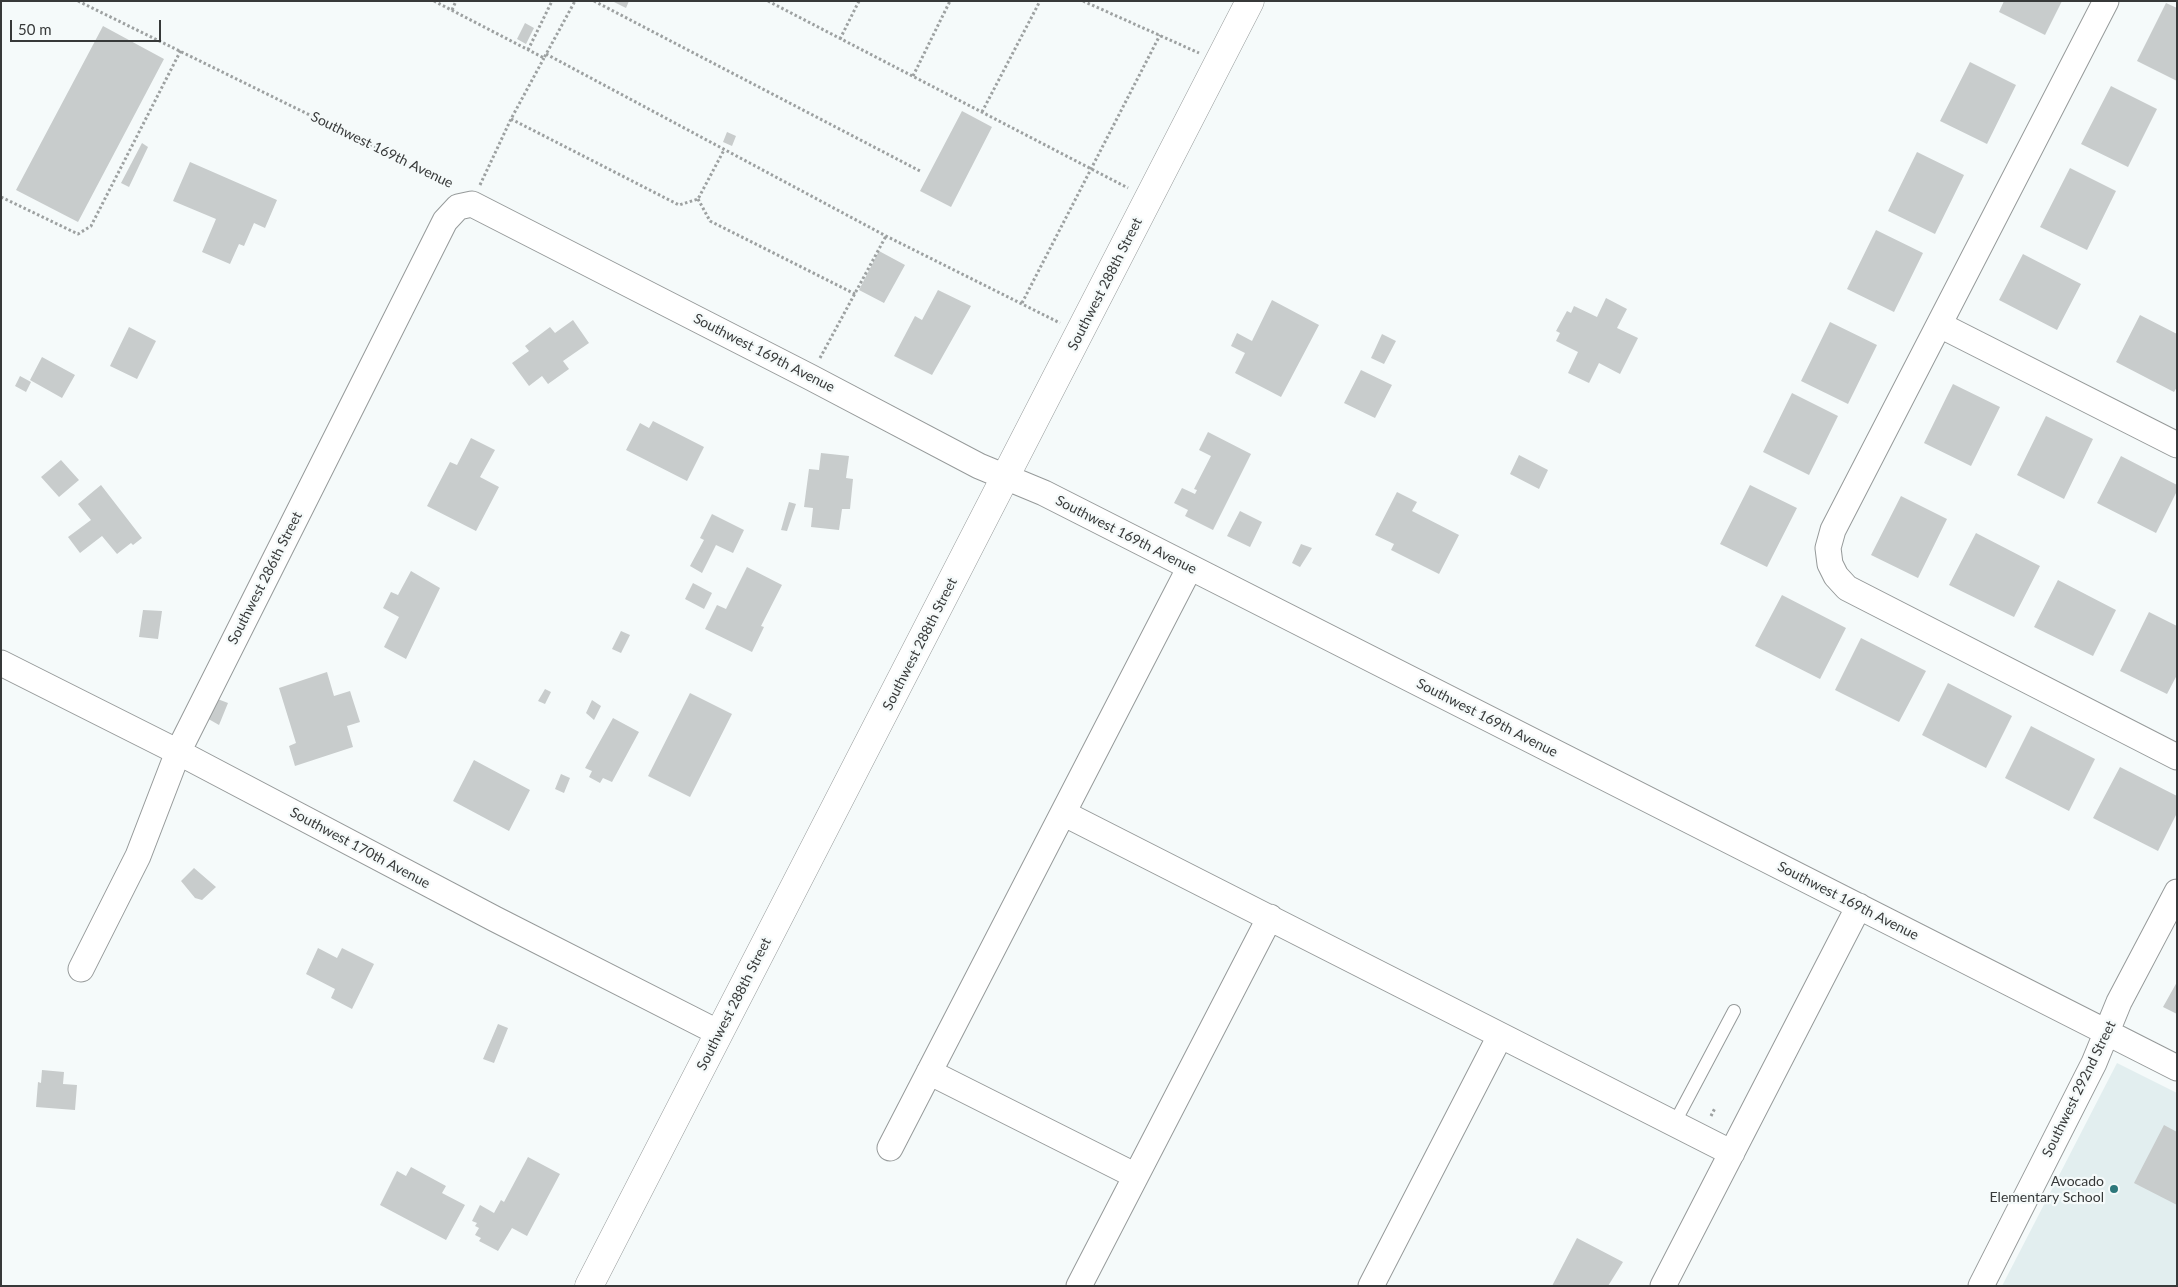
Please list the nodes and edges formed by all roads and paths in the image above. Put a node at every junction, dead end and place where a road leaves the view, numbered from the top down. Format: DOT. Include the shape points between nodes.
graph roads {
  1 [pos="78,1"];
  2 [pos="434,1"];
  3 [pos="456,1"];
  4 [pos="552,1"];
  5 [pos="575,1"];
  6 [pos="594,1"];
  7 [pos="768,1"];
  8 [pos="859,1"];
  9 [pos="950,1"];
  10 [pos="1040,1"];
  11 [pos="1083,1"];
  12 [pos="1250,1"];
  13 [pos="2106,1"];
  14 [pos="452,10"];
  15 [pos="1160,35"];
  16 [pos="840,39"];
  17 [pos="181,50"];
  18 [pos="528,50"];
  19 [pos="545,56"];
  20 [pos="1219,63"];
  21 [pos="913,76"];
  22 [pos="982,112"];
  23 [pos="511,119"];
  24 [pos="724,150"];
  25 [pos="1092,169"];
  26 [pos="920,171"];
  27 [pos="1,197"];
  28 [pos="698,199"];
  29 [pos="1149,199"];
  30 [pos="472,204"];
  31 [pos="886,236"];
  32 [pos="855,294"];
  33 [pos="1022,303"];
  34 [pos="1940,325"];
  35 [pos="1080,332"];
  36 [pos="810,377"];
  37 [pos="2177,445"];
  38 [pos="1005,477"];
  39 [pos="1190,567"];
  40 [pos="1,663"];
  41 [pos="178,752"];
  42 [pos="2177,757"];
  43 [pos="1063,813"];
  44 [pos="2177,892"];
  45 [pos="1859,906"];
  46 [pos="1270,917"];
  47 [pos="81,969"];
  48 [pos="1734,1011"];
  49 [pos="2107,1032"];
  50 [pos="719,1033"];
  51 [pos="1500,1036"];
  52 [pos="2177,1068"];
  53 [pos="929,1072"];
  54 [pos="1715,1108"];
  55 [pos="1711,1116"];
  56 [pos="1674,1124"];
  57 [pos="890,1148"];
  58 [pos="1732,1152"];
  59 [pos="1136,1176"];
  60 [pos="589,1286"];
  61 [pos="1079,1286"];
  62 [pos="1371,1286"];
  63 [pos="1663,1286"];
  64 [pos="1981,1286"];
  1 -- 17 [label="path, Southwest 169th Avenue"];
  2 -- 14 [label="path"];
  3 -- 14 [label="path"];
  4 -- 18 [label="path"];
  5 -- 19 [label="path"];
  6 -- 26 [label="path"];
  7 -- 16 [label="path"];
  8 -- 16 [label="path"];
  9 -- 21 [label="path"];
  10 -- 22 [label="path"];
  11 -- 15 [label="path"];
  12 -- 20 [label="street, Southwest 288th Street"];
  13 -- 34 [label="street"];
  14 -- 18 [label="path"];
  15 -- 20 [label="path"];
  15 -- 25 [label="path"];
  16 -- 21 [label="path"];
  17 -- 27 [label="path" via="91,226 78,234"];
  17 -- 30 [label="path, Southwest 169th Avenue" via="464,191"];
  18 -- 19 [label="path"];
  19 -- 23 [label="path"];
  19 -- 24 [label="path"];
  20 -- 29 [label="street, Southwest 288th Street"];
  21 -- 22 [label="path"];
  22 -- 25 [label="path"];
  23 -- 28 [label="path" via="679,205"];
  23 -- 30 [label="path"];
  24 -- 28 [label="path"];
  24 -- 31 [label="path"];
  25 -- 29 [label="path"];
  25 -- 33 [label="path"];
  28 -- 32 [label="path" via="710,221"];
  29 -- 35 [label="street, Southwest 288th Street"];
  30 -- 36 [label="street, Southwest 169th Avenue"];
  30 -- 41 [label="street, Southwest 286th Street" via="458,207 445,221"];
  31 -- 32 [label="path"];
  31 -- 33 [label="path"];
  32 -- 36 [label="path"];
  33 -- 35 [label="path"];
  34 -- 37 [label="street"];
  34 -- 42 [label="street" via="1833,530 1828,548 1836,576 1847,588"];
  35 -- 38 [label="street, Southwest 288th Street"];
  36 -- 38 [label="street, Southwest 169th Avenue"];
  38 -- 39 [label="street, Southwest 169th Avenue" via="1044,493"];
  38 -- 50 [label="street, Southwest 288th Street"];
  39 -- 43 [label="street"];
  39 -- 45 [label="street, Southwest 169th Avenue"];
  40 -- 41 [label="street, Southwest 170th Avenue"];
  41 -- 47 [label="street, Southwest 286th Street" via="138,856"];
  41 -- 50 [label="street, Southwest 170th Avenue" via="494,919"];
  43 -- 46 [label="street"];
  43 -- 53 [label="street"];
  44 -- 49 [label="street, Southwest 292nd Street"];
  45 -- 49 [label="street, Southwest 169th Avenue"];
  45 -- 58 [label="street"];
  46 -- 51 [label="street"];
  46 -- 59 [label="street"];
  48 -- 56 [label="lane"];
  49 -- 52 [label="street, Southwest 169th Avenue"];
  49 -- 64 [label="street, Southwest 292nd Street"];
  50 -- 60 [label="street, Southwest 288th Street"];
  51 -- 56 [label="street"];
  51 -- 62 [label="street"];
  53 -- 57 [label="street"];
  53 -- 59 [label="street"];
  54 -- 55 [label="path"];
  56 -- 58 [label="street"];
  58 -- 63 [label="street"];
  59 -- 61 [label="street"];
}
